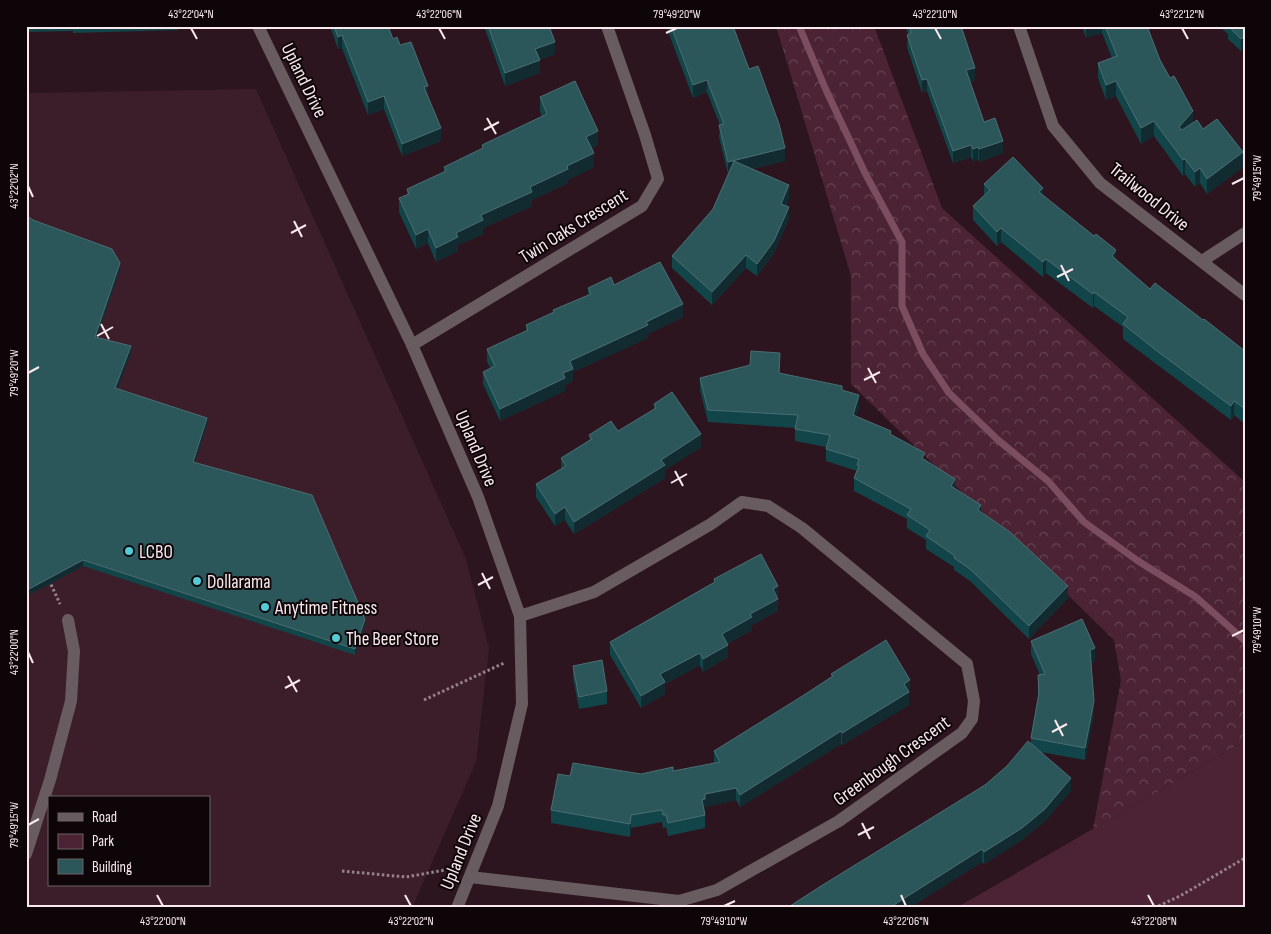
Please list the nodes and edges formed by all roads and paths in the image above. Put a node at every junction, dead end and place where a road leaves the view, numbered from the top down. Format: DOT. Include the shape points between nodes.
graph roads {
  1 [pos="258,26"];
  2 [pos="607,26"];
  3 [pos="1019,26"];
  4 [pos="1245,233"];
  5 [pos="1202,261"];
  6 [pos="1245,295"];
  7 [pos="412,345"];
  8 [pos="46,575"];
  9 [pos="520,616"];
  10 [pos="68,620"];
  11 [pos="521,655"];
  12 [pos="424,700"];
  13 [pos="26,854"];
  14 [pos="1245,858"];
  15 [pos="445,870"];
  16 [pos="342,871"];
  17 [pos="470,877"];
  18 [pos="458,908"];
  19 [pos="1154,908"];
  1 -- 7 [label="street, Upland Drive"];
  2 -- 7 [label="street, Twin Oaks Crescent" via="658,179 642,206"];
  3 -- 5 [label="street, Trailwood Drive" via="1053,126 1100,184"];
  4 -- 5 [label="street"];
  5 -- 6 [label="street, Trailwood Drive"];
  7 -- 9 [label="street, Upland Drive" via="478,497"];
  8 -- 10 [label="path"];
  9 -- 11 [label="street, Upland Drive"];
  9 -- 17 [label="street, Greenbough Crescent" via="594,592 711,524 742,502 768,506 802,528 967,664 974,701 972,718 962,733 839,821 717,890 679,901"];
  10 -- 13 [label="street" via="74,651 71,701"];
  11 -- 12 [label="path"];
  11 -- 17 [label="street, Upland Drive" via="520,713 498,806"];
  14 -- 19 [label="path"];
  15 -- 16 [label="path" via="406,877"];
  17 -- 18 [label="street, Upland Drive"];
}
